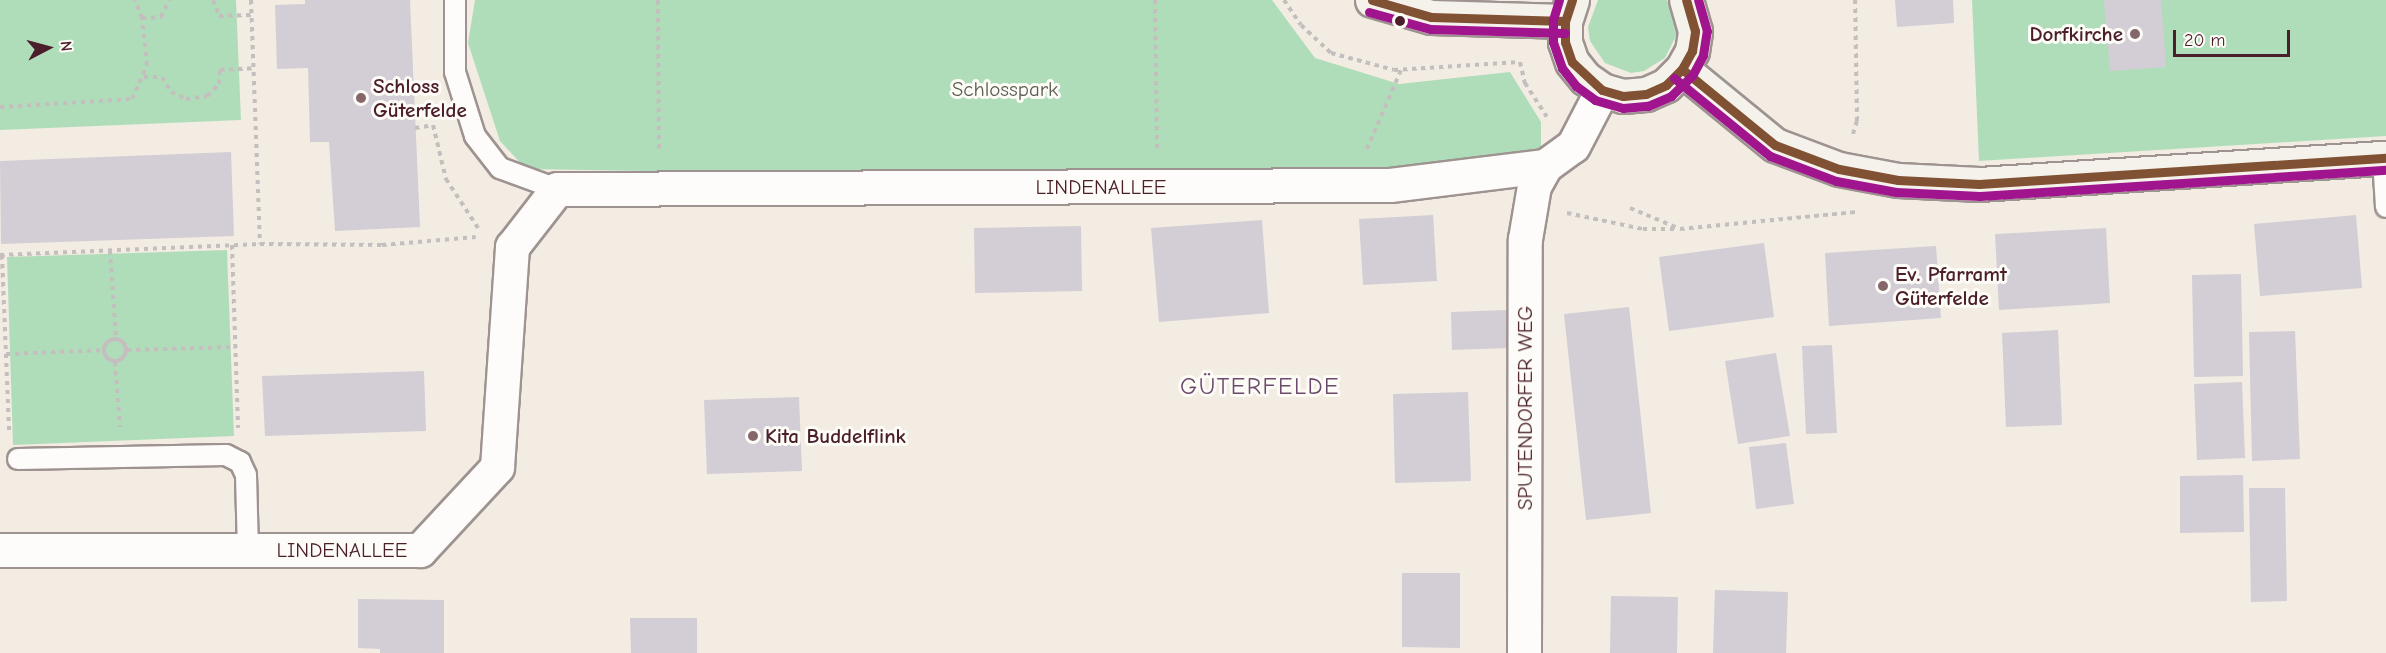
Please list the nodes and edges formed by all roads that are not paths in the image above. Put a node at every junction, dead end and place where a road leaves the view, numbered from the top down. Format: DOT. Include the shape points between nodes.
graph roads {
  1 [pos="455,0"];
  2 [pos="1372,0"];
  3 [pos="1686,0"];
  4 [pos="1568,10"];
  5 [pos="1682,69"];
  6 [pos="1602,90"];
  7 [pos="2385,158"];
  8 [pos="1545,166"];
  9 [pos="557,189"];
  10 [pos="2386,207"];
  11 [pos="18,459"];
  12 [pos="248,549"];
  13 [pos="0,550"];
  14 [pos="1524,653"];
  1 -- 9 [label="lane, LINDENALLEE" via="455,72 475,136 500,168"];
  2 -- 4 [label="main road" via="1431,17"];
  3 -- 5 [label="main road" via="1695,31 1692,51"];
  4 -- 6 [label="main road" via="1565,42 1572,62"];
  5 -- 6 [label="main road" via="1666,85 1646,94 1623,96"];
  5 -- 7 [label="main road" via="1775,145 1839,169 1898,180 1979,184"];
  6 -- 8 [label="street, LINDENALLEE" via="1573,146"];
  7 -- 10 [label="lane"];
  8 -- 9 [label="street, LINDENALLEE" via="1390,184"];
  8 -- 14 [label="street, SPUTENDORFER WEG" via="1534,186 1525,239"];
  9 -- 12 [label="street, LINDENALLEE" via="512,247 497,467 420,550"];
  11 -- 12 [label="lane" via="226,455 240,462 246,475"];
  12 -- 13 [label="street, LINDENALLEE"];
}
